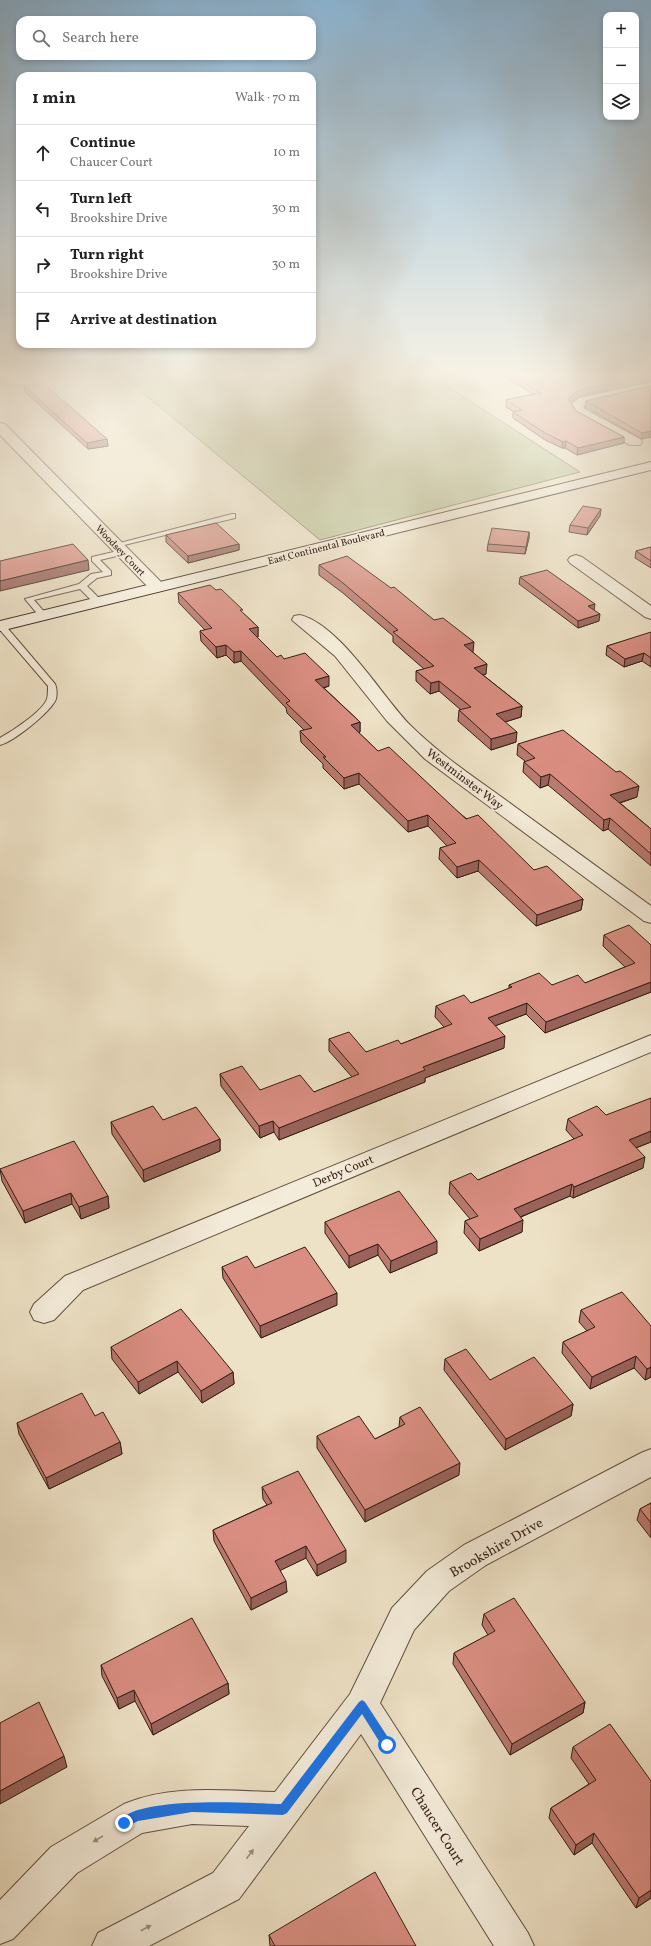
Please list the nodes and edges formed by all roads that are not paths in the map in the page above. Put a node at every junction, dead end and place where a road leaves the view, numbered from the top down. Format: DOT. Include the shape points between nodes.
graph roads {
  1 [pos="37,465"];
  2 [pos="651,466"];
  3 [pos="232,516"];
  4 [pos="119,548"];
  5 [pos="576,560"];
  6 [pos="82,586"];
  7 [pos="157,588"];
  8 [pos="98,602"];
  9 [pos="651,614"];
  10 [pos="43,615"];
  11 [pos="300,620"];
  12 [pos="1,626"];
  13 [pos="0,742"];
  14 [pos="651,916"];
  15 [pos="651,1043"];
  16 [pos="44,1312"];
  17 [pos="651,1462"];
  18 [pos="362,1705"];
  19 [pos="283,1810"];
  20 [pos="0,1926"];
  21 [pos="111,1946"];
  22 [pos="515,1946"];
  1 -- 4 [label="street, Woodsey Court"];
  2 -- 7 [label="street, East Continental Boulevard"];
  3 -- 4 [label="lane"];
  4 -- 6 [label="lane" via="94,559 108,573 94,576"];
  4 -- 7 [label="street, Woodsey Court"];
  5 -- 9 [label="street"];
  6 -- 8 [label="lane"];
  6 -- 10 [label="lane" via="29,599"];
  7 -- 8 [label="street, East Continental Boulevard"];
  8 -- 10 [label="street, East Continental Boulevard"];
  10 -- 12 [label="street, East Continental Boulevard"];
  11 -- 14 [label="street, Westminster Way" via="319,632 353,664 394,718 438,760"];
  12 -- 13 [label="lane" via="52,686 52,692 50,702 15,733"];
  15 -- 16 [label="street, Derby Court" via="74,1283"];
  17 -- 18 [label="street, Brookshire Drive" via="475,1555 438,1581 403,1619"];
  18 -- 19 [label="street, Brookshire Drive"];
  18 -- 22 [label="street, Chaucer Court"];
  19 -- 20 [label="street, one-way" via="192,1807 136,1816 64,1860"];
  21 -- 19 [label="street, Brookshire Drive, one-way" via="226,1886"];
}
